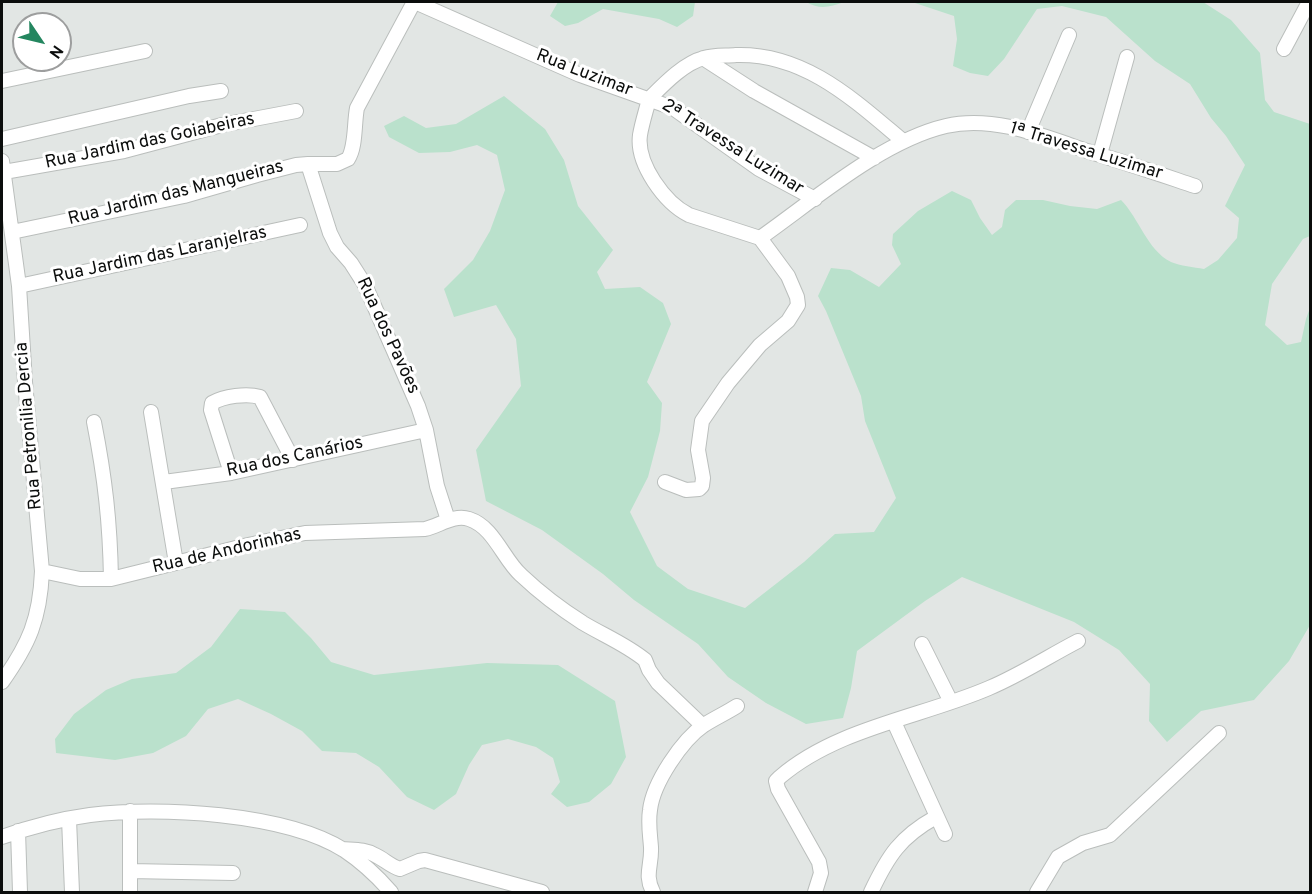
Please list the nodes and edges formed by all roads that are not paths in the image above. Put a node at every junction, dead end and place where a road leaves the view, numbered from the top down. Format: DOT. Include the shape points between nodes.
graph roads {
  1 [pos="415,2"];
  2 [pos="1309,2"];
  3 [pos="1069,35"];
  4 [pos="1284,49"];
  5 [pos="145,51"];
  6 [pos="1127,57"];
  7 [pos="703,58"];
  8 [pos="2,81"];
  9 [pos="221,91"];
  10 [pos="649,99"];
  11 [pos="296,111"];
  12 [pos="1028,132"];
  13 [pos="2,138"];
  14 [pos="903,141"];
  15 [pos="1100,154"];
  16 [pos="874,158"];
  17 [pos="306,164"];
  18 [pos="3,166"];
  19 [pos="1196,186"];
  20 [pos="815,199"];
  21 [pos="300,225"];
  22 [pos="12,232"];
  23 [pos="760,238"];
  24 [pos="19,286"];
  25 [pos="151,412"];
  26 [pos="94,423"];
  27 [pos="426,430"];
  28 [pos="293,460"];
  29 [pos="231,473"];
  30 [pos="164,482"];
  31 [pos="665,482"];
  32 [pos="448,520"];
  33 [pos="176,562"];
  34 [pos="42,572"];
  35 [pos="111,579"];
  36 [pos="1078,641"];
  37 [pos="922,644"];
  38 [pos="2,682"];
  39 [pos="951,702"];
  40 [pos="737,706"];
  41 [pos="894,722"];
  42 [pos="703,726"];
  43 [pos="1219,734"];
  44 [pos="129,811"];
  45 [pos="936,817"];
  46 [pos="69,819"];
  47 [pos="18,831"];
  48 [pos="945,834"];
  49 [pos="2,837"];
  50 [pos="342,849"];
  51 [pos="130,871"];
  52 [pos="233,873"];
  53 [pos="20,892"];
  54 [pos="72,892"];
  55 [pos="130,892"];
  56 [pos="391,892"];
  57 [pos="542,892"];
  58 [pos="653,892"];
  59 [pos="815,892"];
  60 [pos="871,892"];
  61 [pos="1037,892"];
  1 -- 10 [label="street, Rua Luzimar" via="580,75"];
  1 -- 17 [label="street, Rua Jardim das Mangueiras" via="362,97 348,159 337,164"];
  2 -- 4 [label="street"];
  3 -- 12 [label="street"];
  5 -- 8 [label="street"];
  6 -- 15 [label="street"];
  7 -- 10 [label="street, Rua Luzimar"];
  7 -- 14 [label="street, Rua Luzimar" via="759,55 787,62 855,101"];
  7 -- 16 [label="street"];
  9 -- 13 [label="street"];
  10 -- 20 [label="street, 2ª Travessa Luzimar" via="682,114 759,169"];
  10 -- 23 [label="street" via="640,147 645,166 659,188 689,215"];
  11 -- 18 [label="street, Rua Jardim das Goiabeiras" via="222,125 124,151"];
  12 -- 14 [label="street, 1ª Travessa Luzimar" via="968,123"];
  12 -- 15 [label="street, 1ª Travessa Luzimar"];
  14 -- 16 [label="street, 1ª Travessa Luzimar"];
  15 -- 19 [label="street, 1ª Travessa Luzimar"];
  16 -- 20 [label="street, 1ª Travessa Luzimar"];
  17 -- 22 [label="street, Rua Jardim das Mangueiras" via="184,196"];
  17 -- 27 [label="street, Rua dos Pavões" via="330,233 365,285"];
  18 -- 22 [label="street, Rua Petronilia Dercia"];
  20 -- 23 [label="street, 1ª Travessa Luzimar"];
  21 -- 24 [label="street, Rua Jardim das Laranjelras"];
  22 -- 24 [label="street, Rua Petronilia Dercia"];
  23 -- 31 [label="street" via="793,286 796,310 760,345 702,421 698,450 702,486 686,490"];
  24 -- 34 [label="street, Rua Petronilia Dercia"];
  25 -- 30 [label="street"];
  26 -- 35 [label="street" via="106,490"];
  27 -- 28 [label="street, Rua dos Canários"];
  27 -- 32 [label="street, Rua dos Pavões" via="434,476"];
  28 -- 29 [label="street, Rua dos Canários"];
  28 -- 29 [label="street" via="260,397 218,400 212,403 211,410"];
  29 -- 30 [label="street, Rua dos Canários"];
  30 -- 33 [label="street"];
  32 -- 33 [label="street, Rua de Andorinhas" via="425,529 305,533"];
  32 -- 42 [label="street" via="470,519 482,527 514,569 544,596 645,660 658,683"];
  33 -- 35 [label="street, Rua de Andorinhas"];
  34 -- 35 [label="street, Rua de Andorinhas" via="80,579"];
  34 -- 38 [label="street, Rua Petronilia Dercia" via="36,621"];
  36 -- 39 [label="street" via="990,688"];
  37 -- 39 [label="street"];
  39 -- 41 [label="street"];
  40 -- 42 [label="street"];
  41 -- 45 [label="street"];
  41 -- 59 [label="street" via="846,738 805,759 776,781 819,862 821,873"];
  42 -- 58 [label="street" via="665,771 653,796 647,876"];
  43 -- 61 [label="street" via="1110,835 1083,843 1058,857"];
  44 -- 46 [label="street"];
  44 -- 50 [label="street" via="254,820 306,833"];
  44 -- 51 [label="street"];
  45 -- 48 [label="street"];
  45 -- 60 [label="street" via="900,844"];
  46 -- 47 [label="street"];
  46 -- 54 [label="street"];
  47 -- 49 [label="street"];
  47 -- 53 [label="street"];
  50 -- 56 [label="street"];
  50 -- 57 [label="street" via="365,850 400,868 425,860"];
  51 -- 52 [label="street"];
  51 -- 55 [label="street"];
}
